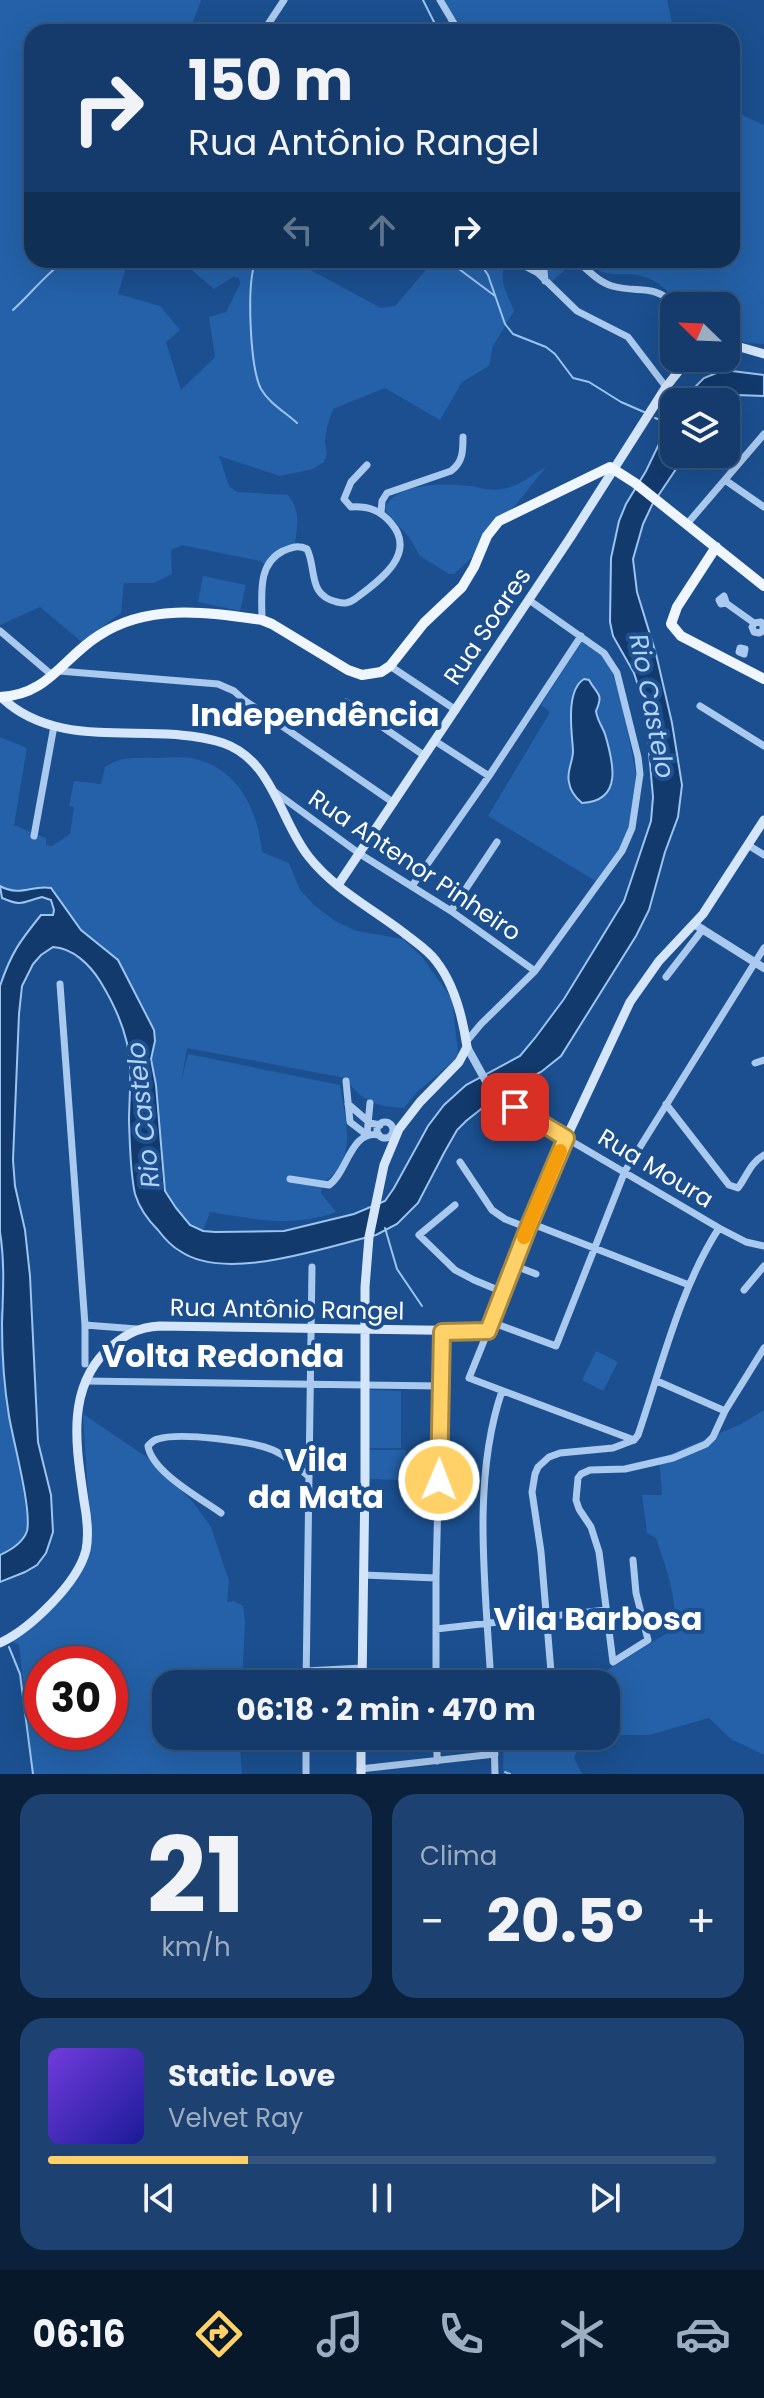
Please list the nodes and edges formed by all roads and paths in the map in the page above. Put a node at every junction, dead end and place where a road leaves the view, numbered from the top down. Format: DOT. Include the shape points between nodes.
graph roads {
  1 [pos="284,0"];
  2 [pos="440,0"];
  3 [pos="268,24"];
  4 [pos="454,24"];
  5 [pos="529,268"];
  6 [pos="544,268"];
  7 [pos="586,268"];
  8 [pos="545,281"];
  9 [pos="660,294"];
  10 [pos="740,347"];
  11 [pos="764,354"];
  12 [pos="678,372"];
  13 [pos="666,387"];
  14 [pos="463,437"];
  15 [pos="763,437"];
  16 [pos="367,465"];
  17 [pos="615,469"];
  18 [pos="725,480"];
  19 [pos="764,507"];
  20 [pos="381,513"];
  21 [pos="687,524"];
  22 [pos="716,547"];
  23 [pos="764,586"];
  24 [pos="529,600"];
  25 [pos="726,603"];
  26 [pos="262,620"];
  27 [pos="759,630"];
  28 [pos="0,631"];
  29 [pos="581,636"];
  30 [pos="744,648"];
  31 [pos="390,666"];
  32 [pos="56,674"];
  33 [pos="763,676"];
  34 [pos="2,700"];
  35 [pos="346,702"];
  36 [pos="700,706"];
  37 [pos="456,710"];
  38 [pos="54,726"];
  39 [pos="435,741"];
  40 [pos="764,746"];
  41 [pos="425,756"];
  42 [pos="489,776"];
  43 [pos="274,791"];
  44 [pos="394,803"];
  45 [pos="764,820"];
  46 [pos="34,836"];
  47 [pos="497,842"];
  48 [pos="748,845"];
  49 [pos="360,854"];
  50 [pos="764,855"];
  51 [pos="338,885"];
  52 [pos="412,886"];
  53 [pos="451,911"];
  54 [pos="698,926"];
  55 [pos="764,948"];
  56 [pos="755,962"];
  57 [pos="764,968"];
  58 [pos="535,971"];
  59 [pos="666,977"];
  60 [pos="60,984"];
  61 [pos="462,1023"];
  62 [pos="481,1024"];
  63 [pos="467,1044"];
  64 [pos="764,1060"];
  65 [pos="755,1063"];
  66 [pos="346,1081"];
  67 [pos="370,1103"];
  68 [pos="348,1104"];
  69 [pos="666,1104"];
  70 [pos="368,1121"];
  71 [pos="350,1122"];
  72 [pos="380,1125"];
  73 [pos="397,1126"];
  74 [pos="367,1135"];
  75 [pos="379,1135"];
  76 [pos="566,1138"];
  77 [pos="392,1139"];
  78 [pos="356,1144"];
  79 [pos="764,1155"];
  80 [pos="460,1162"];
  81 [pos="625,1171"];
  82 [pos="290,1179"];
  83 [pos="455,1205"];
  84 [pos="529,1226"];
  85 [pos="719,1228"];
  86 [pos="764,1246"];
  87 [pos="595,1247"];
  88 [pos="513,1265"];
  89 [pos="764,1266"];
  90 [pos="312,1267"];
  91 [pos="536,1274"];
  92 [pos="689,1285"];
  93 [pos="744,1290"];
  94 [pos="503,1292"];
  95 [pos="85,1325"];
  96 [pos="490,1327"];
  97 [pos="137,1329"];
  98 [pos="312,1329"];
  99 [pos="365,1330"];
  100 [pos="442,1332"];
  101 [pos="764,1348"];
  102 [pos="85,1364"];
  103 [pos="85,1381"];
  104 [pos="657,1381"];
  105 [pos="312,1384"];
  106 [pos="364,1384"];
  107 [pos="440,1386"];
  108 [pos="502,1391"];
  109 [pos="725,1411"];
  110 [pos="634,1440"];
  111 [pos="309,1477"];
  112 [pos="221,1513"];
  113 [pos="633,1560"];
  114 [pos="364,1575"];
  115 [pos="436,1578"];
  116 [pos="606,1610"];
  117 [pos="547,1617"];
  118 [pos="488,1624"];
  119 [pos="436,1629"];
  120 [pos="0,1643"];
  121 [pos="362,1668"];
  122 [pos="306,1670"];
  123 [pos="325,1670"];
  124 [pos="436,1670"];
  125 [pos="490,1670"];
  126 [pos="551,1670"];
  127 [pos="306,1750"];
  128 [pos="361,1750"];
  129 [pos="437,1750"];
  130 [pos="495,1750"];
  131 [pos="495,1754"];
  132 [pos="437,1761"];
  133 [pos="360,1772"];
  134 [pos="306,1774"];
  135 [pos="495,1774"];
  1 -- 3 [label="street"];
  2 -- 4 [label="street"];
  5 -- 8 [label="street"];
  6 -- 8 [label="street"];
  7 -- 9 [label="street" via="612,286"];
  8 -- 13 [label="street" via="577,311 628,337"];
  10 -- 11 [label="main road"];
  12 -- 13 [label="main road, Rua Soares"];
  13 -- 17 [label="main road, Rua Soares"];
  14 -- 20 [label="street" via="457,466 387,493"];
  15 -- 18 [label="street"];
  16 -- 20 [label="street" via="344,499 351,507"];
  17 -- 21 [label="main road"];
  17 -- 24 [label="main road, Rua Soares"];
  17 -- 31 [label="main road" via="499,521 462,587"];
  18 -- 19 [label="street"];
  18 -- 21 [label="street"];
  20 -- 26 [label="street" via="397,530 401,551 366,591 349,603 332,601 312,577 307,549 296,546 267,565"];
  21 -- 22 [label="main road"];
  22 -- 23 [label="main road"];
  22 -- 33 [label="main road" via="677,607 672,627"];
  24 -- 29 [label="street"];
  24 -- 37 [label="main road, Rua Soares"];
  25 -- 27 [label="street"];
  26 -- 31 [label="main road" via="358,674 375,674"];
  26 -- 32 [label="main road" via="149,614 99,635"];
  27 -- 30 [label="street"];
  28 -- 32 [label="street"];
  29 -- 42 [label="street"];
  29 -- 58 [label="street" via="604,653 626,703 640,774 635,817 622,851"];
  31 -- 37 [label="street"];
  32 -- 34 [label="main road" via="28,692"];
  32 -- 44 [label="street" via="218,684"];
  34 -- 38 [label="main road"];
  35 -- 41 [label="street"];
  36 -- 40 [label="street"];
  37 -- 39 [label="main road, Rua Soares"];
  38 -- 43 [label="main road" via="226,744 255,765"];
  38 -- 46 [label="street"];
  39 -- 41 [label="main road, Rua Soares"];
  39 -- 42 [label="street"];
  41 -- 44 [label="main road, Rua Soares"];
  42 -- 52 [label="street"];
  43 -- 49 [label="street, Rua Antenor Pinheiro"];
  43 -- 51 [label="main road" via="300,844"];
  44 -- 49 [label="main road, Rua Soares"];
  45 -- 48 [label="main road"];
  47 -- 53 [label="street"];
  48 -- 50 [label="street"];
  48 -- 54 [label="main road"];
  49 -- 51 [label="main road, Rua Soares"];
  49 -- 52 [label="street, Rua Antenor Pinheiro"];
  51 -- 61 [label="main road" via="437,962"];
  52 -- 53 [label="street, Rua Antenor Pinheiro"];
  53 -- 58 [label="street, Rua Antenor Pinheiro"];
  54 -- 56 [label="street"];
  54 -- 59 [label="street"];
  54 -- 76 [label="main road" via="659,961 634,995"];
  55 -- 56 [label="street"];
  56 -- 57 [label="street"];
  56 -- 69 [label="street"];
  58 -- 62 [label="street"];
  60 -- 95 [label="street"];
  61 -- 62 [label="street"];
  61 -- 63 [label="main road"];
  62 -- 63 [label="street"];
  63 -- 73 [label="main road" via="459,1062"];
  63 -- 76 [label="street, Rua Moura" via="488,1085"];
  64 -- 65 [label="street"];
  66 -- 68 [label="street"];
  67 -- 70 [label="street"];
  68 -- 70 [label="street"];
  68 -- 71 [label="street"];
  69 -- 79 [label="street" via="734,1188"];
  69 -- 81 [label="street"];
  70 -- 72 [label="street"];
  70 -- 74 [label="street"];
  71 -- 74 [label="street"];
  71 -- 78 [label="street"];
  72 -- 73 [label="street"];
  72 -- 75 [label="street"];
  73 -- 77 [label="main road"];
  74 -- 75 [label="street"];
  74 -- 78 [label="street"];
  75 -- 77 [label="street"];
  76 -- 81 [label="street, Rua Moura"];
  76 -- 84 [label="main road"];
  77 -- 99 [label="main road" via="369,1237"];
  78 -- 82 [label="street" via="329,1185"];
  80 -- 84 [label="street" via="492,1210"];
  81 -- 85 [label="street, Rua Moura"];
  81 -- 87 [label="street"];
  83 -- 94 [label="street" via="419,1235 455,1270"];
  84 -- 87 [label="street"];
  84 -- 88 [label="main road"];
  85 -- 86 [label="street, Rua Moura"];
  85 -- 92 [label="street"];
  87 -- 92 [label="street"];
  87 -- 96 [label="street" via="556,1346"];
  88 -- 91 [label="street"];
  88 -- 94 [label="main road"];
  89 -- 93 [label="street"];
  90 -- 98 [label="street"];
  92 -- 104 [label="street"];
  94 -- 96 [label="main road"];
  95 -- 97 [label="street, Rua Antônio Rangel"];
  95 -- 102 [label="street"];
  96 -- 100 [label="main road, Rua Antônio Rangel"];
  96 -- 108 [label="street" via="469,1378"];
  97 -- 98 [label="main road, Rua Antônio Rangel"];
  97 -- 103 [label="main road" via="101,1357"];
  98 -- 99 [label="main road, Rua Antônio Rangel"];
  98 -- 105 [label="street"];
  99 -- 100 [label="main road, Rua Antônio Rangel"];
  99 -- 106 [label="main road"];
  100 -- 107 [label="street"];
  101 -- 109 [label="street"];
  103 -- 105 [label="street"];
  103 -- 120 [label="main road" via="76,1445 85,1508 83,1559 66,1586"];
  104 -- 109 [label="street"];
  104 -- 110 [label="street"];
  105 -- 106 [label="street"];
  105 -- 111 [label="street"];
  106 -- 107 [label="street"];
  106 -- 114 [label="main road"];
  107 -- 115 [label="street"];
  108 -- 110 [label="street"];
  108 -- 118 [label="street" via="486,1475"];
  109 -- 116 [label="street" via="713,1437 694,1451 640,1466 590,1470 578,1478 576,1500 597,1542"];
  110 -- 117 [label="street" via="613,1448 560,1453 538,1467 532,1492"];
  111 -- 112 [label="street" via="286,1457 260,1446 180,1436 148,1446 159,1467"];
  111 -- 122 [label="street"];
  113 -- 116 [label="street" via="648,1640 613,1662"];
  114 -- 115 [label="street"];
  114 -- 121 [label="main road"];
  115 -- 119 [label="street"];
  116 -- 117 [label="street"];
  117 -- 118 [label="street"];
  117 -- 126 [label="street"];
  118 -- 119 [label="street"];
  118 -- 125 [label="street"];
  119 -- 124 [label="street"];
  121 -- 123 [label="street"];
  127 -- 134 [label="street"];
  128 -- 133 [label="main road"];
  129 -- 132 [label="street"];
  130 -- 131 [label="street"];
  131 -- 132 [label="street"];
  131 -- 135 [label="street"];
  132 -- 133 [label="street"];
}
